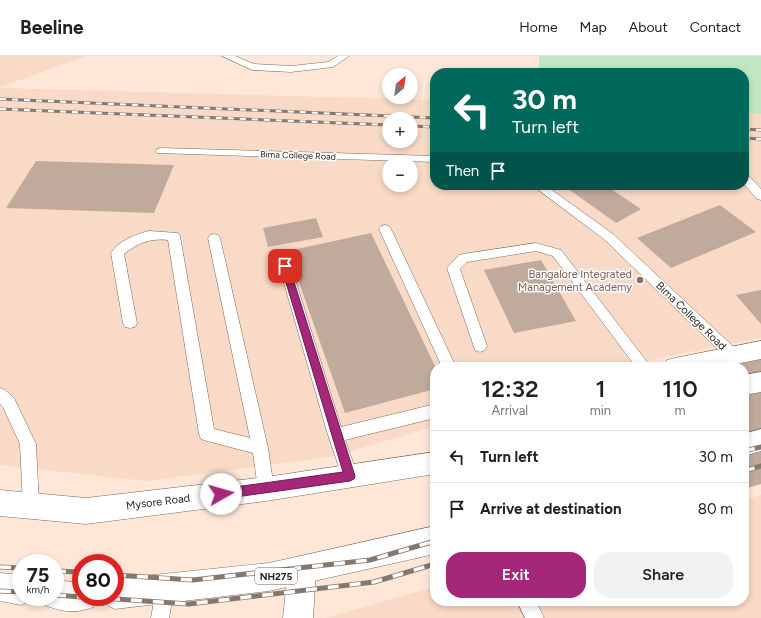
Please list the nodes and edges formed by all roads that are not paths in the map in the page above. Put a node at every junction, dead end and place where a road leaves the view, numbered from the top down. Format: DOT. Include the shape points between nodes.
graph roads {
  1 [pos="227,56"];
  2 [pos="344,56"];
  3 [pos="161,151"];
  4 [pos="430,159"];
  5 [pos="749,183"];
  6 [pos="545,190"];
  7 [pos="761,196"];
  8 [pos="385,229"];
  9 [pos="214,238"];
  10 [pos="285,266"];
  11 [pos="130,323"];
  12 [pos="480,346"];
  13 [pos="761,350"];
  14 [pos="733,355"];
  15 [pos="447,362"];
  16 [pos="640,362"];
  17 [pos="699,362"];
  18 [pos="761,382"];
  19 [pos="749,384"];
  20 [pos="0,394"];
  21 [pos="430,412"];
  22 [pos="336,435"];
  23 [pos="761,440"];
  24 [pos="749,444"];
  25 [pos="260,448"];
  26 [pos="430,464"];
  27 [pos="350,476"];
  28 [pos="266,489"];
  29 [pos="0,503"];
  30 [pos="31,506"];
  31 [pos="430,541"];
  32 [pos="302,570"];
  33 [pos="0,587"];
  34 [pos="12,589"];
  35 [pos="165,589"];
  36 [pos="124,593"];
  37 [pos="528,606"];
  38 [pos="160,618"];
  39 [pos="298,618"];
  40 [pos="534,618"];
  1 -- 2 [label="lane" via="252,67 290,69 330,65"];
  3 -- 4 [label="lane, Bima College Road"];
  5 -- 7 [label="lane"];
  6 -- 14 [label="lane, Bima College Road" via="609,237"];
  8 -- 15 [label="lane"];
  9 -- 25 [label="lane"];
  10 -- 22 [label="lane"];
  11 -- 25 [label="lane" via="117,253 133,239 154,234 174,236 207,434"];
  12 -- 16 [label="lane" via="454,268 463,258 536,247 557,252"];
  13 -- 14 [label="main road"];
  14 -- 17 [label="main road"];
  18 -- 19 [label="main road"];
  20 -- 30 [label="lane" via="9,403 28,444"];
  21 -- 22 [label="lane"];
  22 -- 27 [label="lane"];
  23 -- 24 [label="main road"];
  25 -- 28 [label="lane"];
  26 -- 27 [label="main road, Mysore Road"];
  27 -- 28 [label="main road, Mysore Road"];
  28 -- 30 [label="main road, Mysore Road" via="86,510"];
  29 -- 30 [label="main road, Mysore Road"];
  31 -- 32 [label="main road, NH275"];
  32 -- 35 [label="main road, NH275" via="269,577"];
  32 -- 39 [label="main road"];
  33 -- 34 [label="main road"];
  35 -- 36 [label="main road, NH275"];
  35 -- 38 [label="lane"];
  37 -- 40 [label="lane"];
}
